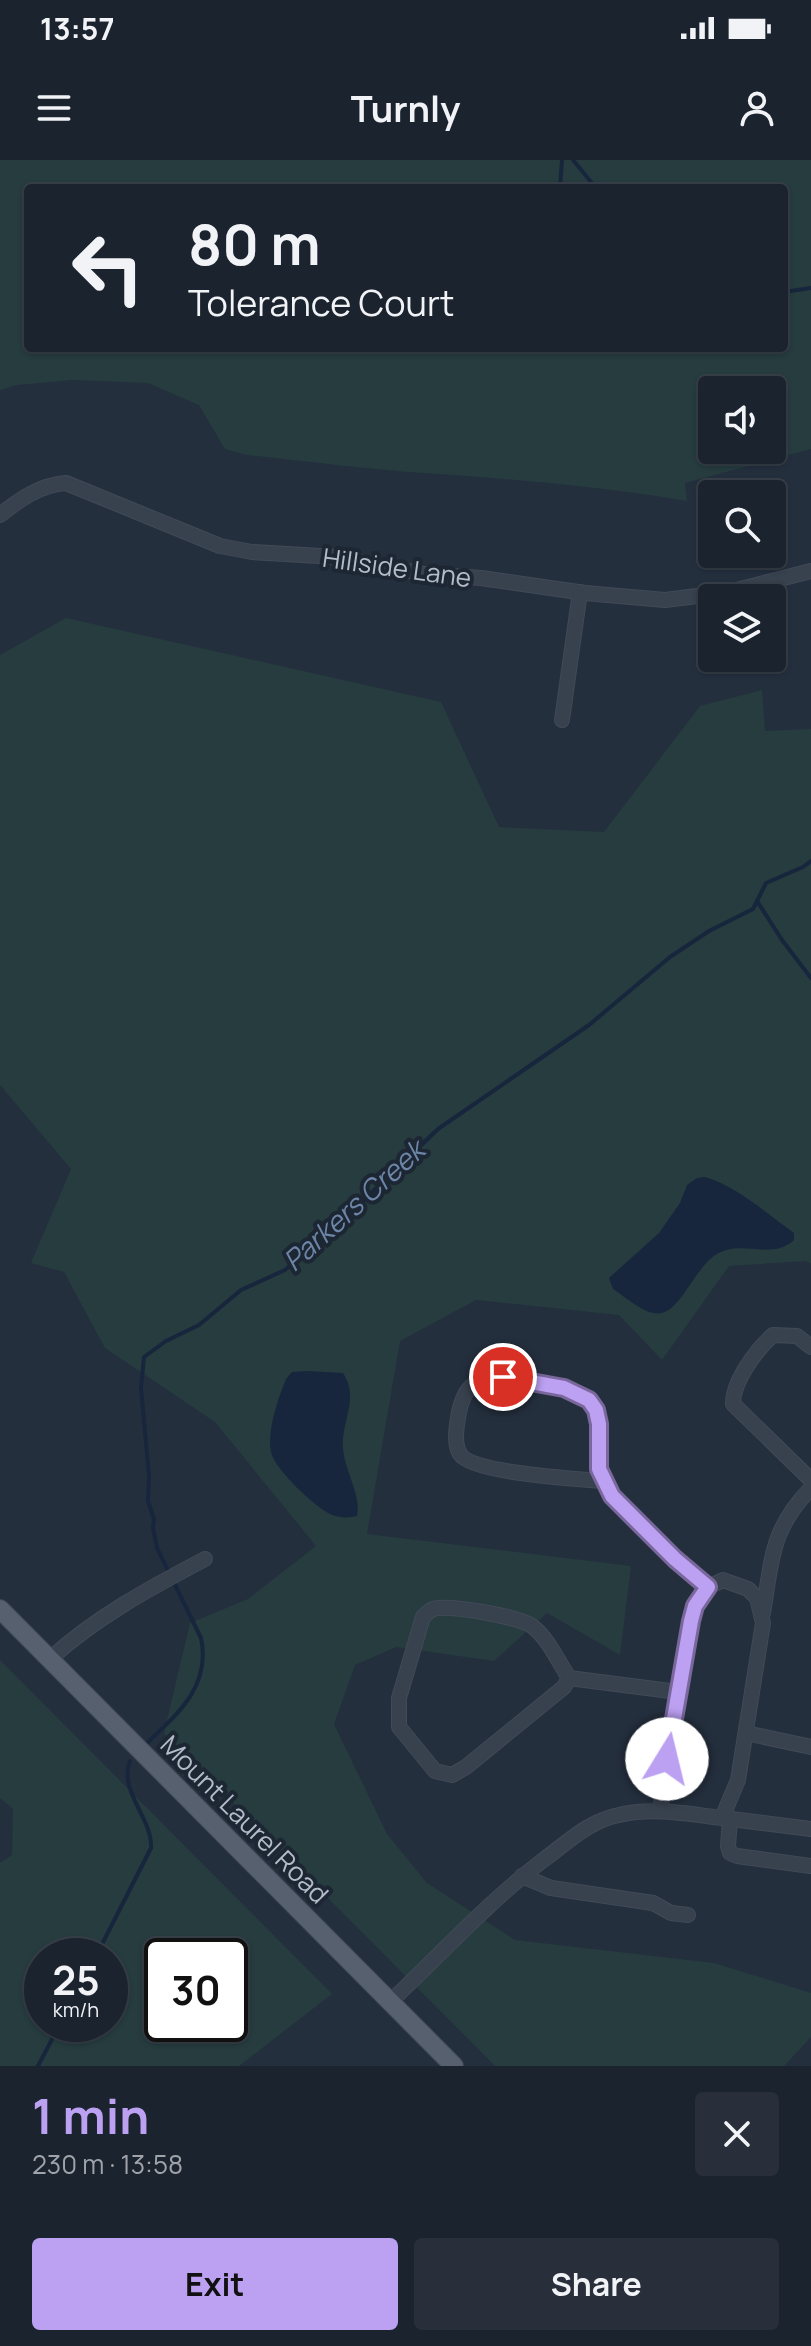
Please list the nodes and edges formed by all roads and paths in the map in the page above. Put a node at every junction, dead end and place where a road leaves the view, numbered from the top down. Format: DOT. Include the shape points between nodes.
graph roads {
  1 [pos="0,515"];
  2 [pos="811,571"];
  3 [pos="580,592"];
  4 [pos="562,720"];
  5 [pos="811,1347"];
  6 [pos="811,1480"];
  7 [pos="603,1481"];
  8 [pos="811,1488"];
  9 [pos="205,1559"];
  10 [pos="708,1587"];
  11 [pos="0,1609"];
  12 [pos="763,1617"];
  13 [pos="50,1659"];
  14 [pos="569,1678"];
  15 [pos="678,1692"];
  16 [pos="746,1733"];
  17 [pos="811,1747"];
  18 [pos="660,1811"];
  19 [pos="726,1819"];
  20 [pos="811,1829"];
  21 [pos="811,1866"];
  22 [pos="522,1876"];
  23 [pos="688,1915"];
  24 [pos="390,2002"];
  25 [pos="454,2066"];
  1 -- 3 [label="street, Hillside Lane" via="32,493 66,483 220,546"];
  2 -- 3 [label="street, Hillside Lane" via="677,600"];
  3 -- 4 [label="street"];
  5 -- 6 [label="street" via="797,1336 773,1335 733,1392 733,1404 743,1416"];
  7 -- 7 [label="street" via="599,1424 589,1400 564,1388 503,1377 468,1388 456,1441 466,1462"];
  7 -- 10 [label="street" via="612,1496"];
  8 -- 12 [label="street" via="778,1534"];
  9 -- 13 [label="street" via="121,1605"];
  10 -- 12 [label="street" via="723,1580 748,1589"];
  10 -- 15 [label="street" via="695,1606"];
  11 -- 13 [label="main road, Mount Laurel Road"];
  12 -- 16 [label="street"];
  13 -- 24 [label="main road, Mount Laurel Road"];
  14 -- 14 [label="street" via="452,1775 435,1771 399,1727 399,1698 423,1617 433,1609 523,1621 543,1637"];
  14 -- 15 [label="street"];
  15 -- 18 [label="street"];
  16 -- 17 [label="street"];
  16 -- 19 [label="street"];
  18 -- 19 [label="street"];
  18 -- 22 [label="street" via="598,1821"];
  19 -- 20 [label="street"];
  19 -- 21 [label="street" via="730,1853"];
  22 -- 23 [label="street" via="551,1888 653,1903"];
  22 -- 24 [label="street"];
  24 -- 25 [label="main road, Mount Laurel Road"];
}
